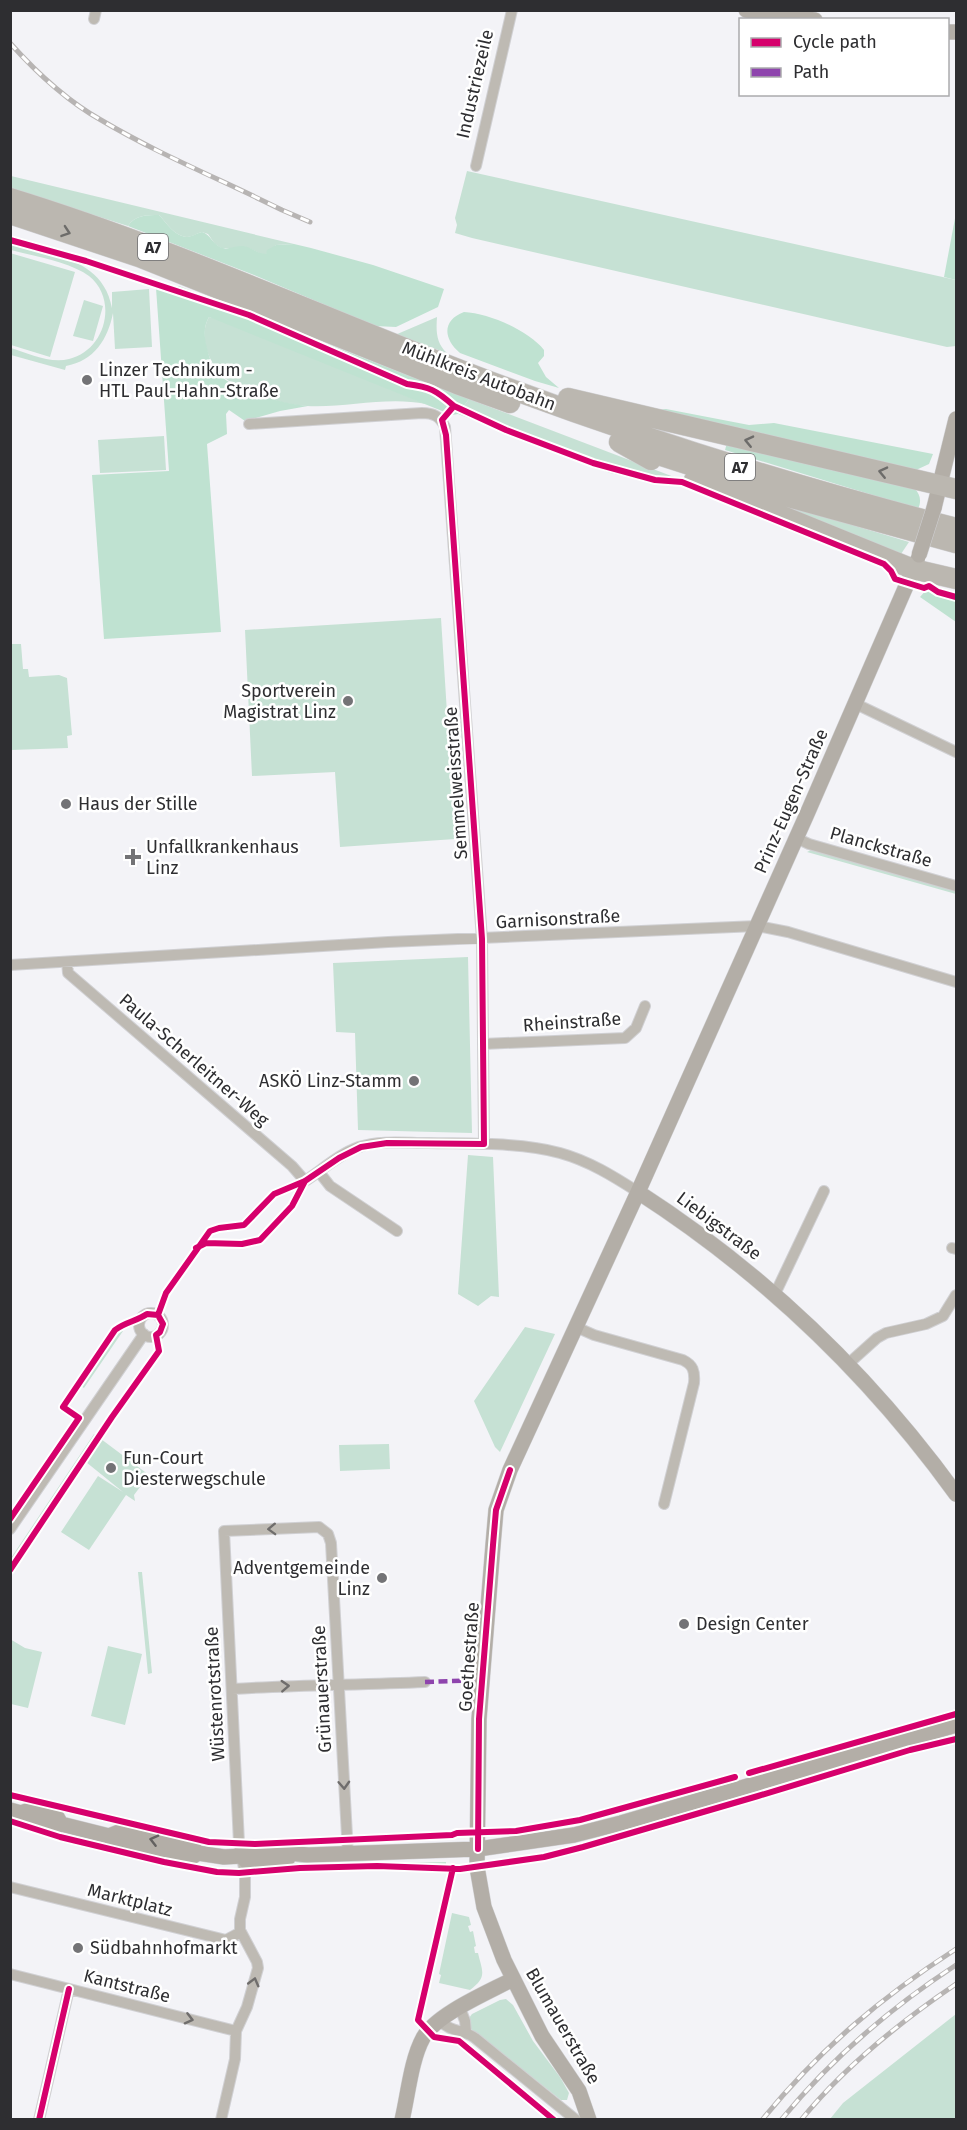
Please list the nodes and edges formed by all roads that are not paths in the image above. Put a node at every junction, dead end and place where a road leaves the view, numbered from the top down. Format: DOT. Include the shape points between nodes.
graph roads {
  1 [pos="512,10"];
  2 [pos="746,10"];
  3 [pos="801,18"];
  4 [pos="476,166"];
  5 [pos="10,198"];
  6 [pos="10,214"];
  7 [pos="526,395"];
  8 [pos="957,419"];
  9 [pos="249,424"];
  10 [pos="619,442"];
  11 [pos="948,487"];
  12 [pos="957,528"];
  13 [pos="957,543"];
  14 [pos="916,562"];
  15 [pos="957,579"];
  16 [pos="856,704"];
  17 [pos="957,752"];
  18 [pos="796,838"];
  19 [pos="957,885"];
  20 [pos="757,926"];
  21 [pos="482,939"];
  22 [pos="67,962"];
  23 [pos="10,965"];
  24 [pos="957,982"];
  25 [pos="645,1006"];
  26 [pos="483,1044"];
  27 [pos="484,1144"];
  28 [pos="319,1172"];
  29 [pos="824,1191"];
  30 [pos="638,1192"];
  31 [pos="397,1231"];
  32 [pos="775,1294"];
  33 [pos="957,1296"];
  34 [pos="576,1327"];
  35 [pos="144,1334"];
  36 [pos="848,1364"];
  37 [pos="957,1494"];
  38 [pos="664,1504"];
  39 [pos="10,1529"];
  40 [pos="224,1531"];
  41 [pos="425,1682"];
  42 [pos="339,1685"];
  43 [pos="232,1689"];
  44 [pos="957,1725"];
  45 [pos="16,1812"];
  46 [pos="478,1849"];
  47 [pos="348,1854"];
  48 [pos="242,1856"];
  49 [pos="10,1887"];
  50 [pos="240,1932"];
  51 [pos="10,1974"];
  52 [pos="513,1979"];
  53 [pos="69,1989"];
  54 [pos="460,2008"];
  55 [pos="439,2020"];
  56 [pos="236,2031"];
  57 [pos="461,2032"];
  58 [pos="39,2120"];
  59 [pos="221,2120"];
  60 [pos="402,2120"];
  61 [pos="576,2120"];
  62 [pos="589,2120"];
  1 -- 4 [label="street, Industriezeile"];
  2 -- 3 [label="main road"];
  5 -- 7 [label="highway, Mühlkreis Autobahn / A7" via="157,249"];
  6 -- 10 [label="highway, Mühlkreis Autobahn / A7, one-way" via="139,257 457,384"];
  11 -- 7 [label="highway, one-way" via="567,397"];
  7 -- 12 [label="highway, Mühlkreis Autobahn / A7" via="716,460"];
  8 -- 11 [label="main road, Prinz-Eugen-Straße" via="947,461"];
  9 -- 21 [label="street, Semmelweisstraße" via="422,413 442,420"];
  10 -- 13 [label="highway, Mühlkreis Autobahn / A7" via="783,495"];
  10 -- 14 [label="highway" via="669,469"];
  11 -- 14 [label="main road, Prinz-Eugen-Straße, bridge" via="934,508"];
  14 -- 15 [label="highway"];
  14 -- 16 [label="main road, Prinz-Eugen-Straße"];
  16 -- 17 [label="street"];
  16 -- 18 [label="main road, Prinz-Eugen-Straße"];
  18 -- 19 [label="street, Planckstraße"];
  18 -- 20 [label="main road, Prinz-Eugen-Straße"];
  20 -- 21 [label="street, Garnisonstraße"];
  20 -- 24 [label="street, Garnisonstraße"];
  20 -- 30 [label="main road, Prinz-Eugen-Straße"];
  21 -- 22 [label="street, Garnisonstraße"];
  21 -- 26 [label="street, Semmelweisstraße"];
  22 -- 23 [label="street, Garnisonstraße"];
  22 -- 28 [label="street, Paula-Scherleitner-Weg" via="68,973 292,1166 305,1182"];
  25 -- 26 [label="street, Rheinstraße" via="636,1028 625,1038"];
  26 -- 27 [label="street, Semmelweisstraße"];
  27 -- 28 [label="street" via="372,1144 350,1151"];
  27 -- 30 [label="street" via="571,1156"];
  28 -- 31 [label="street" via="330,1186"];
  29 -- 32 [label="street"];
  30 -- 32 [label="main road, Liebigstraße" via="712,1242"];
  30 -- 34 [label="main road, Goethestraße"];
  32 -- 36 [label="main road, Liebigstraße"];
  33 -- 36 [label="street" via="948,1312 938,1319 886,1333"];
  34 -- 38 [label="street" via="692,1366 694,1383"];
  34 -- 46 [label="main road, Goethestraße" via="510,1470 496,1510 479,1719"];
  35 -- 39 [label="street"];
  36 -- 37 [label="main road, Liebigstraße"];
  42 -- 40 [label="street, Grünauerstraße, one-way" via="328,1534 319,1527"];
  40 -- 43 [label="street, Wüstenrotstraße"];
  41 -- 42 [label="street"];
  43 -- 42 [label="street, one-way"];
  42 -- 47 [label="street, Grünauerstraße, one-way"];
  43 -- 48 [label="street, Wüstenrotstraße"];
  44 -- 46 [label="main road" via="574,1835"];
  45 -- 48 [label="main road" via="29,1810 57,1817 61,1824 109,1836 117,1845 167,1856"];
  46 -- 47 [label="main road"];
  46 -- 52 [label="main road, Blumauerstraße" via="483,1900"];
  47 -- 48 [label="main road" via="249,1851"];
  48 -- 50 [label="street, Wüstenrotstraße" via="245,1897"];
  49 -- 50 [label="street, Marktplatz" via="226,1940"];
  56 -- 50 [label="street, one-way" via="258,1968"];
  51 -- 53 [label="street, Kantstraße"];
  52 -- 54 [label="main road"];
  52 -- 62 [label="main road, Blumauerstraße" via="542,2036 576,2085"];
  53 -- 56 [label="street, Kantstraße, one-way"];
  53 -- 58 [label="street"];
  54 -- 55 [label="main road"];
  54 -- 57 [label="street" via="465,2021"];
  55 -- 57 [label="street"];
  55 -- 60 [label="main road" via="420,2045"];
  56 -- 59 [label="street" via="235,2059"];
  57 -- 61 [label="street"];
}
